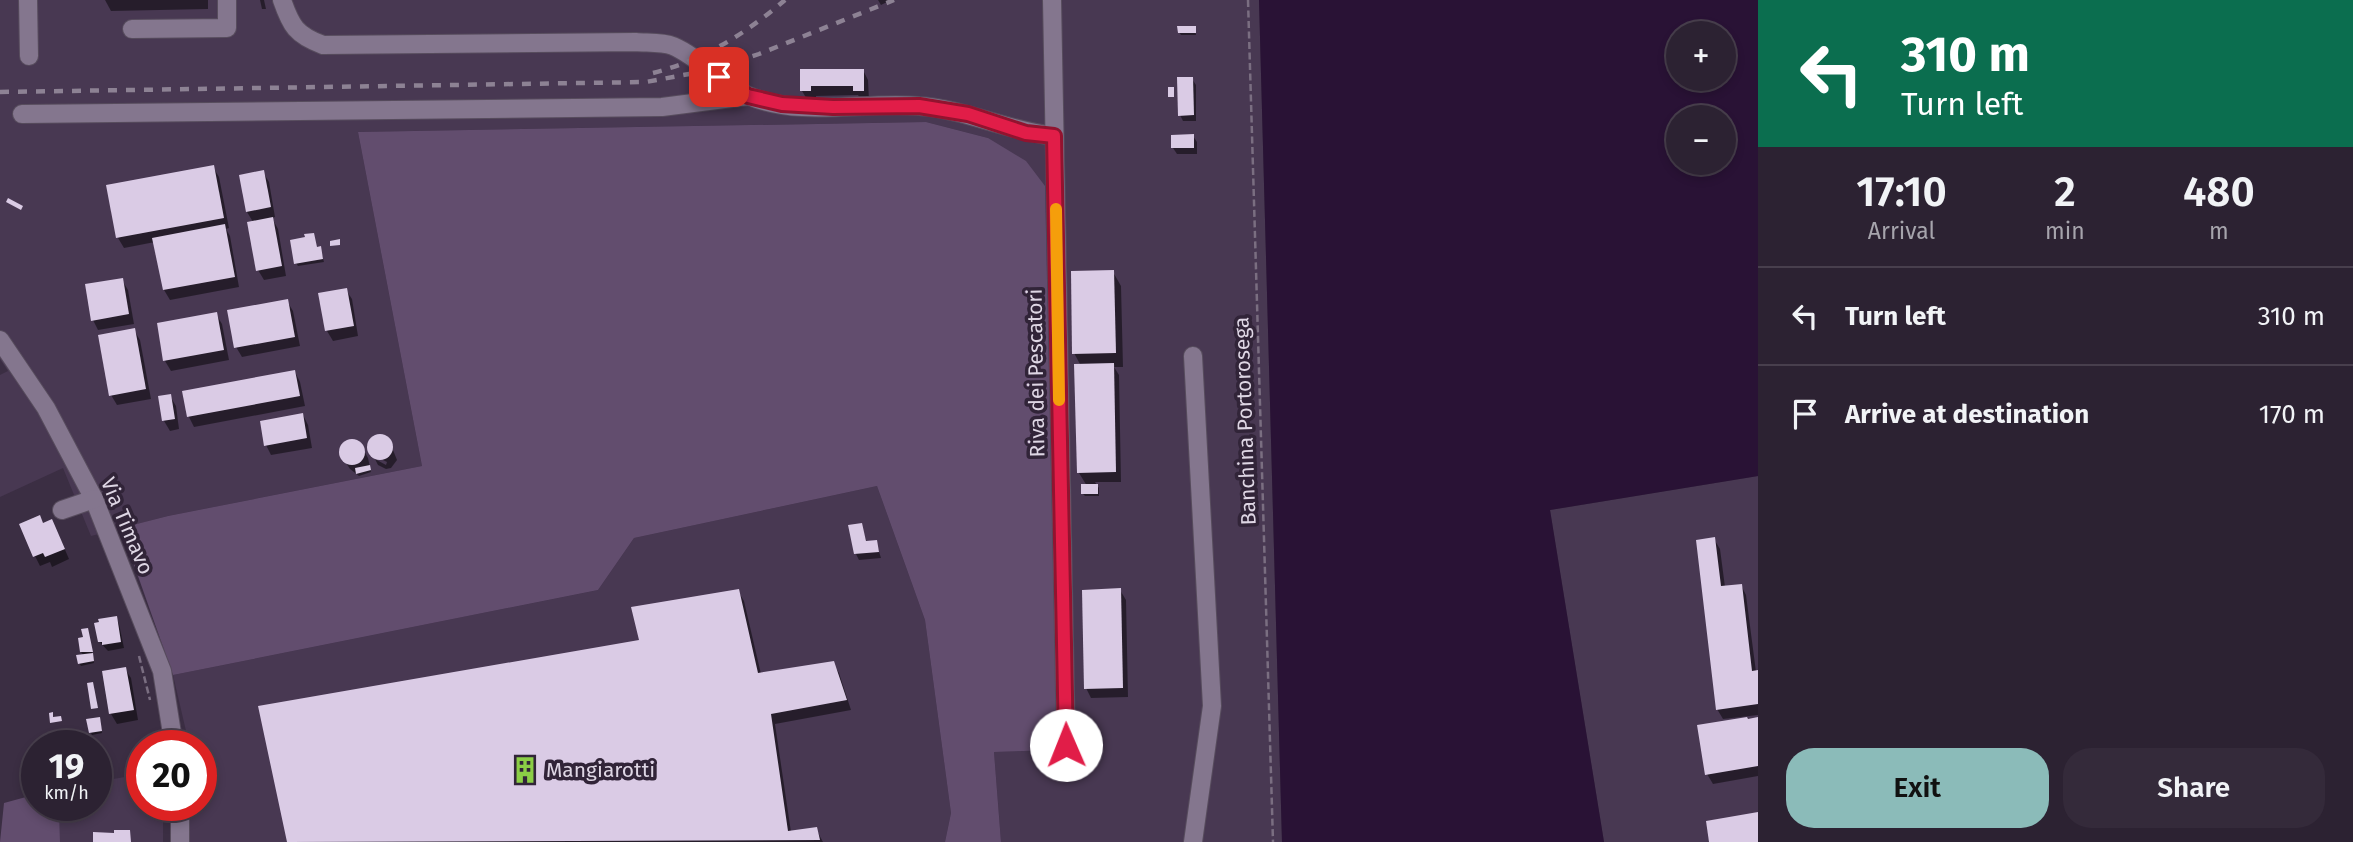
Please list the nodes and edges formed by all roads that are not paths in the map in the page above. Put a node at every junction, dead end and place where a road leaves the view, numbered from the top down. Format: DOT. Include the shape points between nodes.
graph roads {
  1 [pos="27,0"];
  2 [pos="227,0"];
  3 [pos="282,0"];
  4 [pos="1052,0"];
  5 [pos="132,29"];
  6 [pos="29,57"];
  7 [pos="748,96"];
  8 [pos="22,114"];
  9 [pos="1054,136"];
  10 [pos="0,340"];
  11 [pos="1193,356"];
  12 [pos="94,499"];
  13 [pos="62,510"];
  14 [pos="171,730"];
  15 [pos="1066,745"];
  16 [pos="180,821"];
  17 [pos="180,842"];
  18 [pos="1193,842"];
  1 -- 6 [label="street"];
  2 -- 5 [label="street" via="227,28"];
  3 -- 7 [label="street" via="289,21 303,38 323,45 671,45"];
  4 -- 9 [label="street, Riva dei Pescatori"];
  7 -- 8 [label="street" via="662,107"];
  7 -- 9 [label="street" via="795,105 919,106"];
  9 -- 15 [label="street, Riva dei Pescatori"];
  10 -- 12 [label="street, Via Timavo" via="46,408"];
  11 -- 18 [label="street" via="1212,706"];
  12 -- 13 [label="street"];
  12 -- 14 [label="street, Via Timavo" via="162,671"];
  16 -- 17 [label="street"];
}
